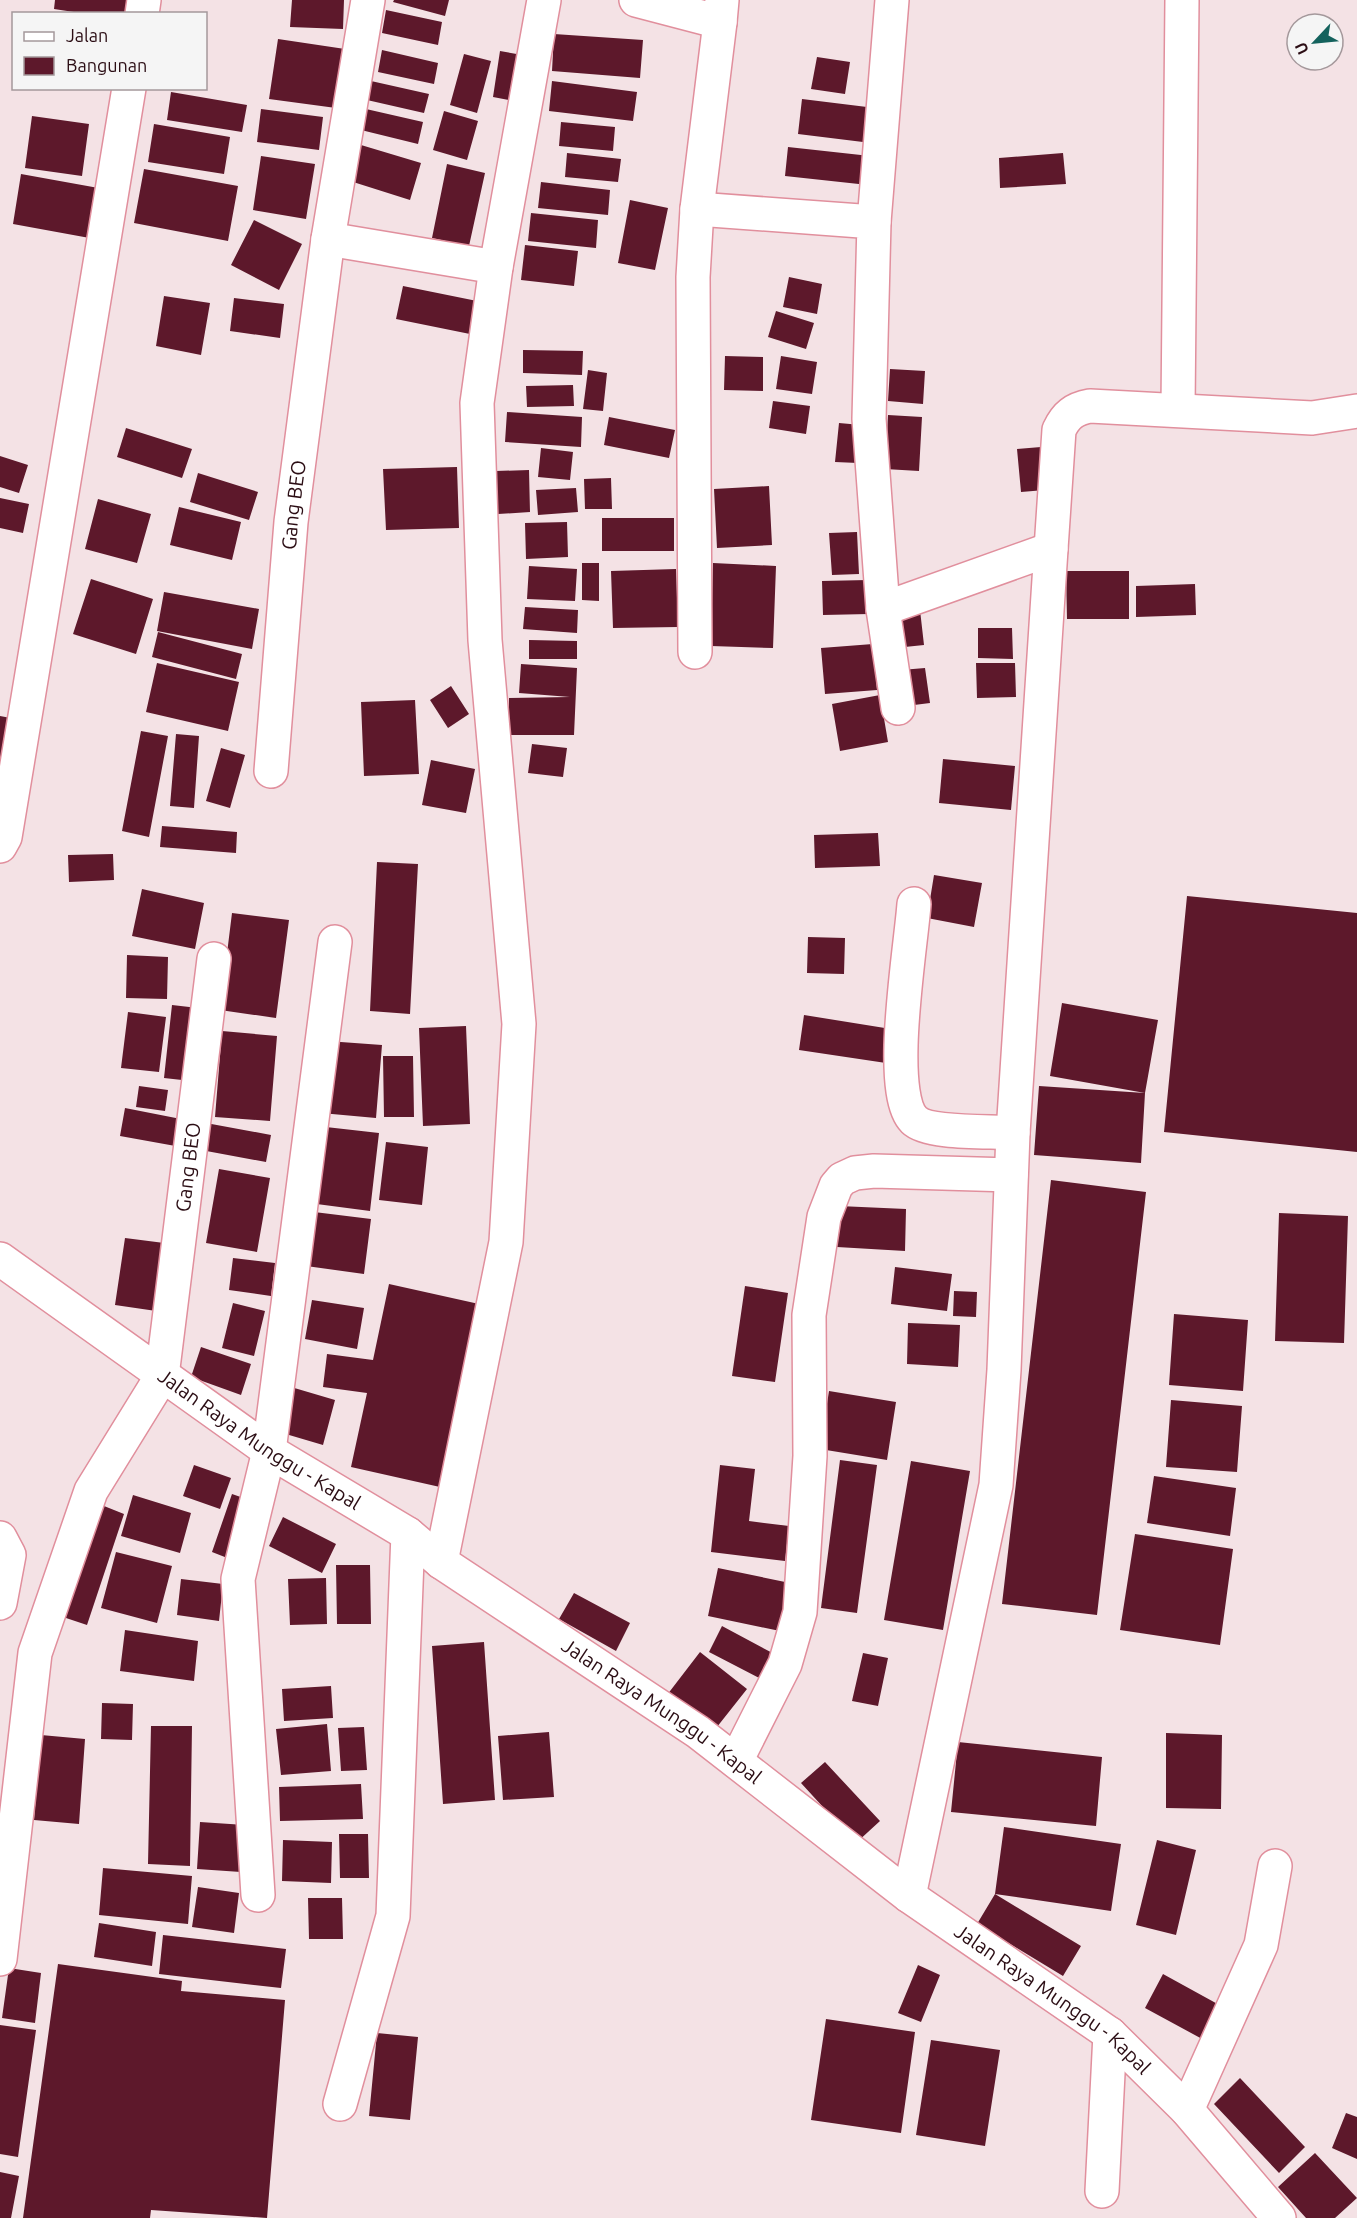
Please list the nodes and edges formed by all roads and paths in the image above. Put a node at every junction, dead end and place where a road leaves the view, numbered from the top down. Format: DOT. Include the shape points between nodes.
graph roads {
  1 [pos="368,0"];
  2 [pos="544,0"];
  3 [pos="636,0"];
  4 [pos="892,0"];
  5 [pos="1182,0"];
  6 [pos="721,11"];
  7 [pos="129,90"];
  8 [pos="697,209"];
  9 [pos="874,222"];
  10 [pos="328,239"];
  11 [pos="496,267"];
  12 [pos="1178,409"];
  13 [pos="1357,411"];
  14 [pos="1051,549"];
  15 [pos="883,609"];
  16 [pos="695,652"];
  17 [pos="898,708"];
  18 [pos="271,771"];
  19 [pos="0,846"];
  20 [pos="914,904"];
  21 [pos="335,942"];
  22 [pos="214,959"];
  23 [pos="1013,1133"];
  24 [pos="1011,1175"];
  25 [pos="0,1258"];
  26 [pos="162,1377"];
  27 [pos="269,1452"];
  28 [pos="408,1534"];
  29 [pos="0,1538"];
  30 [pos="441,1562"];
  31 [pos="0,1603"];
  32 [pos="736,1761"];
  33 [pos="1275,1866"];
  34 [pos="258,1895"];
  35 [pos="909,1896"];
  36 [pos="0,1959"];
  37 [pos="1110,2034"];
  38 [pos="340,2104"];
  39 [pos="1187,2109"];
  40 [pos="1102,2192"];
  41 [pos="1279,2218"];
  1 -- 10 [label="street, Gang BEO"];
  2 -- 11 [label="street"];
  3 -- 6 [label="street"];
  4 -- 9 [label="street"];
  5 -- 12 [label="street"];
  6 -- 8 [label="street"];
  7 -- 19 [label="street" via="11,802"];
  8 -- 9 [label="street"];
  8 -- 16 [label="street" via="693,277"];
  9 -- 15 [label="street" via="869,419"];
  10 -- 11 [label="street"];
  10 -- 18 [label="street, Gang BEO" via="291,522"];
  11 -- 30 [label="street" via="477,403 485,640 519,1024 506,1242"];
  12 -- 13 [label="street" via="1312,418"];
  12 -- 14 [label="street" via="1090,406 1074,409 1064,420 1059,430"];
  14 -- 15 [label="street"];
  14 -- 23 [label="street"];
  15 -- 17 [label="street"];
  20 -- 23 [label="street" via="901,1042 902,1098 914,1120 927,1128"];
  21 -- 27 [label="street"];
  22 -- 26 [label="street, Gang BEO"];
  23 -- 24 [label="street"];
  24 -- 32 [label="street" via="874,1171 855,1173 836,1186 824,1218 809,1315 810,1456 800,1612 785,1664"];
  24 -- 35 [label="street" via="996,1485"];
  25 -- 26 [label="street, Jalan Raya Munggu - Kapal"];
  26 -- 27 [label="street, Jalan Raya Munggu - Kapal"];
  26 -- 36 [label="street" via="91,1491 35,1653"];
  27 -- 28 [label="street, Jalan Raya Munggu - Kapal"];
  27 -- 34 [label="street" via="238,1579"];
  28 -- 30 [label="street, Jalan Raya Munggu - Kapal"];
  28 -- 38 [label="street" via="393,1916"];
  29 -- 31 [label="street" via="9,1555"];
  30 -- 32 [label="street, Jalan Raya Munggu - Kapal"];
  32 -- 35 [label="street, Jalan Raya Munggu - Kapal"];
  33 -- 39 [label="street" via="1261,1945"];
  35 -- 37 [label="street, Jalan Raya Munggu - Kapal"];
  37 -- 39 [label="street, Jalan Raya Munggu - Kapal"];
  37 -- 40 [label="street"];
  39 -- 41 [label="street, Jalan Raya Munggu - Kapal"];
}
